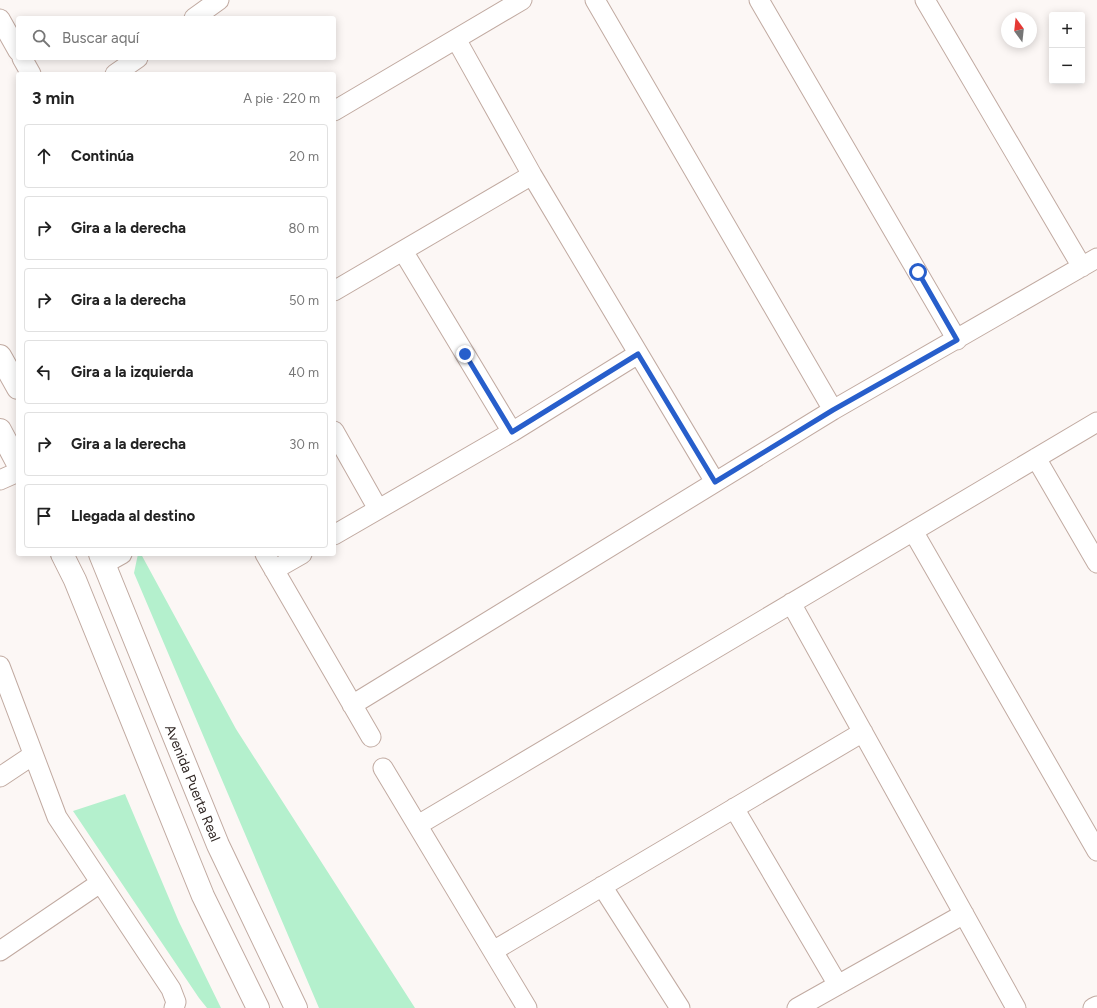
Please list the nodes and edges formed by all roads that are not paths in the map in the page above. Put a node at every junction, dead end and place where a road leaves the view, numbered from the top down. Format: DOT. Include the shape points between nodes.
graph roads {
  1 [pos="219,0"];
  2 [pos="522,0"];
  3 [pos="595,0"];
  4 [pos="759,0"];
  5 [pos="925,0"];
  6 [pos="197,16"];
  7 [pos="0,19"];
  8 [pos="456,39"];
  9 [pos="16,47"];
  10 [pos="23,60"];
  11 [pos="135,60"];
  12 [pos="30,72"];
  13 [pos="118,72"];
  14 [pos="336,110"];
  15 [pos="532,175"];
  16 [pos="403,251"];
  17 [pos="1090,263"];
  18 [pos="336,290"];
  19 [pos="957,340"];
  20 [pos="638,354"];
  21 [pos="0,356"];
  22 [pos="16,384"];
  23 [pos="833,410"];
  24 [pos="1097,422"];
  25 [pos="0,430"];
  26 [pos="512,432"];
  27 [pos="336,435"];
  28 [pos="1036,458"];
  29 [pos="13,466"];
  30 [pos="0,480"];
  31 [pos="715,482"];
  32 [pos="378,509"];
  33 [pos="913,531"];
  34 [pos="336,534"];
  35 [pos="63,556"];
  36 [pos="294,556"];
  37 [pos="109,557"];
  38 [pos="270,562"];
  39 [pos="1097,563"];
  40 [pos="791,603"];
  41 [pos="0,666"];
  42 [pos="352,705"];
  43 [pos="863,732"];
  44 [pos="371,737"];
  45 [pos="33,755"];
  46 [pos="384,768"];
  47 [pos="0,777"];
  48 [pos="734,808"];
  49 [pos="418,825"];
  50 [pos="1097,851"];
  51 [pos="100,883"];
  52 [pos="602,886"];
  53 [pos="964,914"];
  54 [pos="0,951"];
  55 [pos="493,951"];
  56 [pos="838,985"];
  57 [pos="1097,1006"];
  58 [pos="174,1008"];
  59 [pos="258,1008"];
  60 [pos="296,1008"];
  61 [pos="527,1008"];
  62 [pos="680,1008"];
  63 [pos="797,1008"];
  64 [pos="1016,1008"];
  65 [pos="1093,1008"];
  1 -- 6 [label="street"];
  2 -- 8 [label="street"];
  3 -- 23 [label="street"];
  4 -- 19 [label="street"];
  5 -- 17 [label="street"];
  7 -- 9 [label="street"];
  8 -- 14 [label="street"];
  8 -- 15 [label="street"];
  10 -- 12 [label="street"];
  11 -- 13 [label="street"];
  15 -- 16 [label="street"];
  15 -- 20 [label="street"];
  16 -- 18 [label="street"];
  16 -- 26 [label="street"];
  17 -- 19 [label="street"];
  19 -- 23 [label="street"];
  20 -- 26 [label="street"];
  20 -- 31 [label="street"];
  21 -- 22 [label="main road"];
  23 -- 31 [label="street"];
  24 -- 28 [label="street"];
  25 -- 29 [label="main road"];
  26 -- 32 [label="street"];
  27 -- 32 [label="street"];
  28 -- 33 [label="street"];
  28 -- 39 [label="street"];
  29 -- 30 [label="street"];
  31 -- 42 [label="street"];
  32 -- 34 [label="street"];
  33 -- 40 [label="street"];
  33 -- 50 [label="street"];
  35 -- 59 [label="main road" via="203,896"];
  36 -- 38 [label="street"];
  37 -- 60 [label="main road, Avenida Puerta Real" via="218,845"];
  38 -- 42 [label="street"];
  40 -- 43 [label="street"];
  40 -- 49 [label="street"];
  41 -- 45 [label="street"];
  42 -- 44 [label="street"];
  43 -- 48 [label="street"];
  43 -- 53 [label="street"];
  45 -- 47 [label="street"];
  45 -- 51 [label="street" via="57,818"];
  46 -- 49 [label="street"];
  48 -- 52 [label="street"];
  48 -- 56 [label="street"];
  49 -- 55 [label="street"];
  51 -- 54 [label="street"];
  51 -- 58 [label="street" via="171,989 176,1002"];
  52 -- 55 [label="street"];
  52 -- 62 [label="street"];
  53 -- 56 [label="street"];
  53 -- 64 [label="street"];
  55 -- 61 [label="street"];
  56 -- 63 [label="street"];
  57 -- 65 [label="street"];
}
